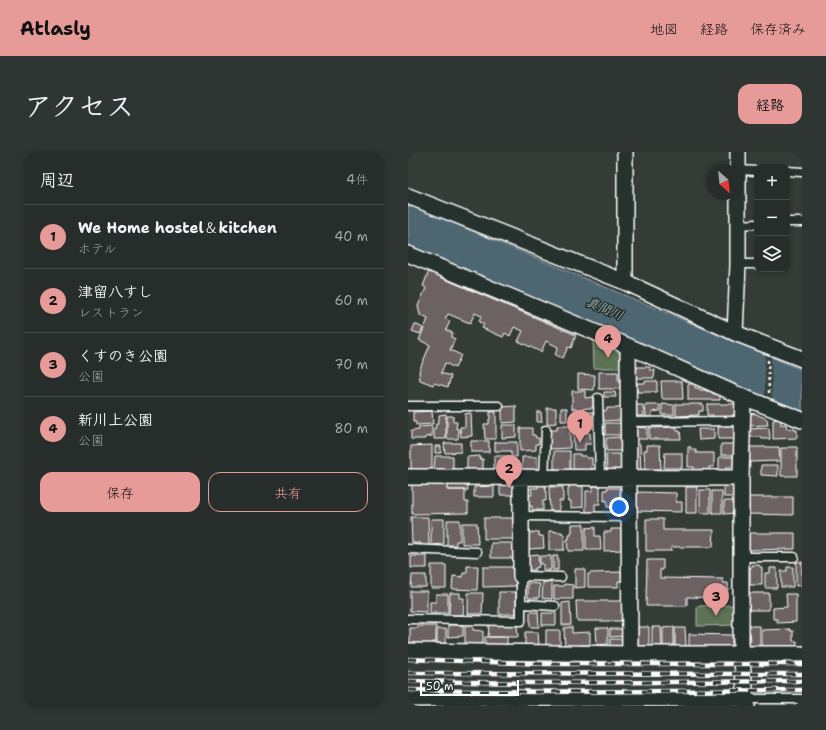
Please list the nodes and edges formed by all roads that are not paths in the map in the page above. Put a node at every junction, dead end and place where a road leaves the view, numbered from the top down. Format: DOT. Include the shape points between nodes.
graph roads {
  1 [pos="625,152"];
  2 [pos="738,152"];
  3 [pos="738,164"];
  4 [pos="742,170"];
  5 [pos="754,170"];
  6 [pos="790,171"];
  7 [pos="802,172"];
  8 [pos="408,196"];
  9 [pos="738,200"];
  10 [pos="790,222"];
  11 [pos="802,222"];
  12 [pos="754,224"];
  13 [pos="738,225"];
  14 [pos="408,254"];
  15 [pos="738,264"];
  16 [pos="754,264"];
  17 [pos="625,282"];
  18 [pos="735,333"];
  19 [pos="628,346"];
  20 [pos="802,359"];
  21 [pos="743,397"];
  22 [pos="598,398"];
  23 [pos="408,406"];
  24 [pos="499,406"];
  25 [pos="802,420"];
  26 [pos="742,421"];
  27 [pos="628,422"];
  28 [pos="546,430"];
  29 [pos="408,477"];
  30 [pos="521,478"];
  31 [pos="544,478"];
  32 [pos="600,478"];
  33 [pos="628,478"];
  34 [pos="741,478"];
  35 [pos="521,516"];
  36 [pos="628,517"];
  37 [pos="408,549"];
  38 [pos="477,552"];
  39 [pos="741,557"];
  40 [pos="794,557"];
  41 [pos="521,576"];
  42 [pos="561,577"];
  43 [pos="522,604"];
  44 [pos="555,606"];
  45 [pos="408,619"];
  46 [pos="408,651"];
  47 [pos="630,654"];
  48 [pos="741,654"];
  49 [pos="802,654"];
  50 [pos="802,698"];
  51 [pos="408,699"];
  52 [pos="440,702"];
  53 [pos="533,702"];
  54 [pos="592,702"];
  55 [pos="746,702"];
  1 -- 17 [label="street"];
  2 -- 3 [label="street"];
  4 -- 5 [label="lane"];
  6 -- 7 [label="lane"];
  8 -- 17 [label="street"];
  9 -- 13 [label="street"];
  10 -- 11 [label="lane"];
  12 -- 13 [label="lane"];
  13 -- 15 [label="street"];
  14 -- 19 [label="street"];
  15 -- 16 [label="lane"];
  15 -- 18 [label="street"];
  17 -- 18 [label="street"];
  18 -- 20 [label="street"];
  19 -- 21 [label="street"];
  19 -- 27 [label="street"];
  21 -- 25 [label="street"];
  21 -- 26 [label="street"];
  22 -- 32 [label="lane"];
  23 -- 24 [label="lane"];
  26 -- 27 [label="lane"];
  26 -- 34 [label="street"];
  27 -- 33 [label="street"];
  28 -- 31 [label="lane"];
  29 -- 30 [label="street"];
  30 -- 31 [label="street"];
  30 -- 35 [label="street"];
  31 -- 32 [label="street"];
  32 -- 33 [label="street"];
  33 -- 34 [label="street"];
  33 -- 36 [label="street"];
  34 -- 39 [label="street"];
  35 -- 36 [label="lane"];
  35 -- 41 [label="street"];
  36 -- 47 [label="street"];
  37 -- 38 [label="lane"];
  39 -- 40 [label="lane"];
  39 -- 48 [label="street"];
  41 -- 42 [label="lane"];
  41 -- 43 [label="lane"];
  43 -- 44 [label="lane"];
  43 -- 45 [label="lane" via="521,621"];
  46 -- 47 [label="street"];
  47 -- 48 [label="street"];
  48 -- 49 [label="street"];
  48 -- 55 [label="street"];
  50 -- 55 [label="lane"];
  51 -- 52 [label="street"];
  52 -- 53 [label="street"];
  53 -- 54 [label="street"];
  54 -- 55 [label="street"];
}
